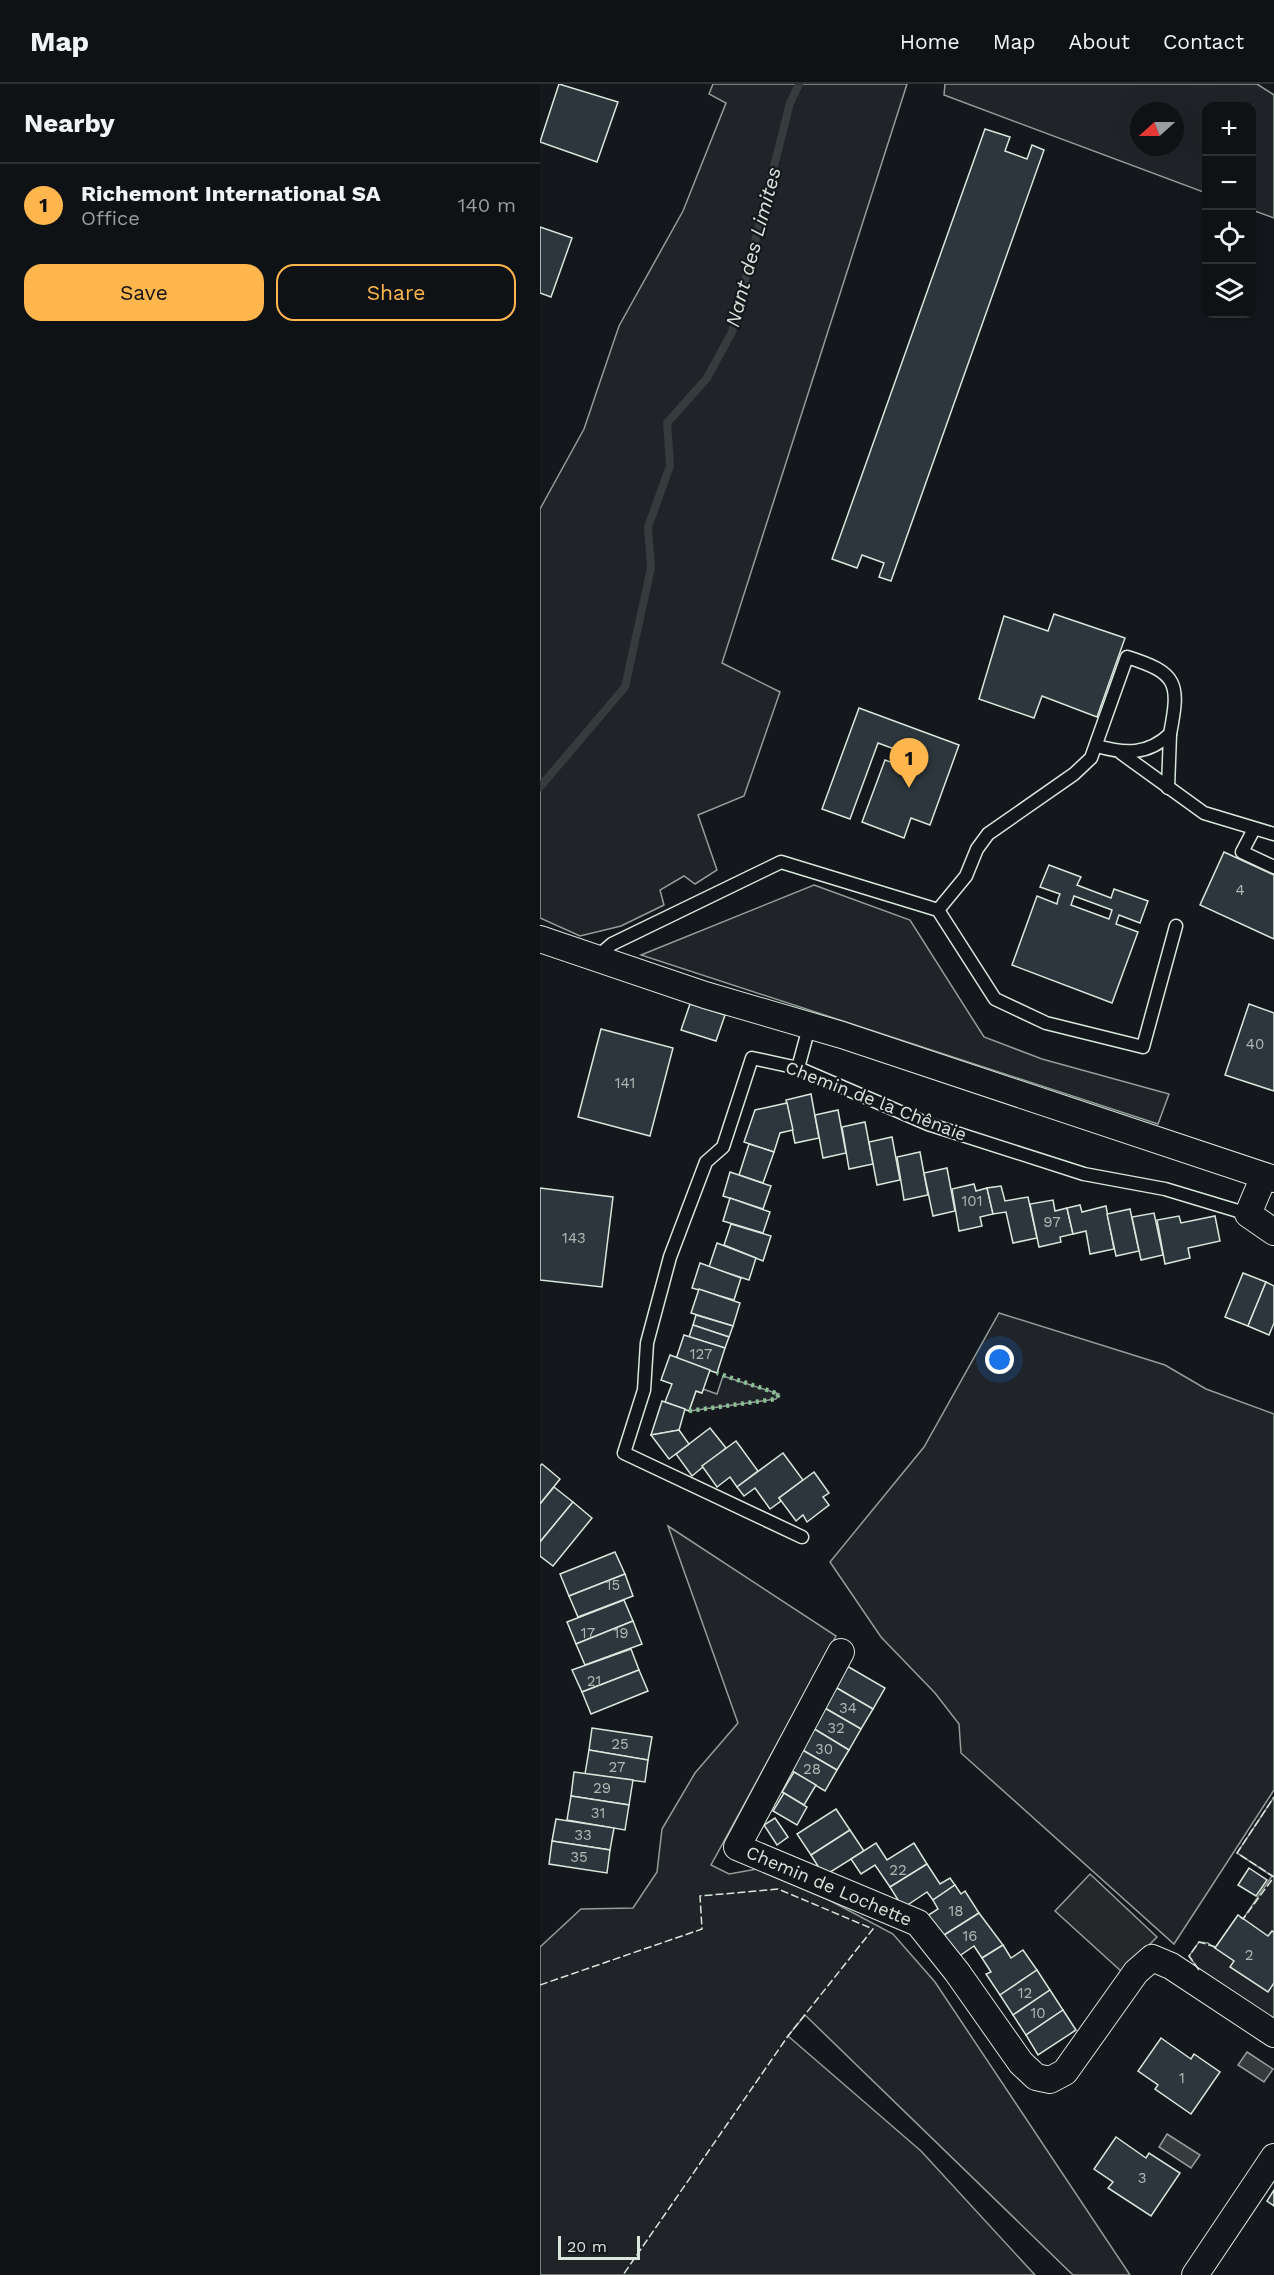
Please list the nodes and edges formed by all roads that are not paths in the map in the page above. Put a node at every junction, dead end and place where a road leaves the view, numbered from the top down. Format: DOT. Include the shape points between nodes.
graph roads {
  1 [pos="1170,734"];
  2 [pos="1097,746"];
  3 [pos="1121,753"];
  4 [pos="1168,788"];
  5 [pos="1254,829"];
  6 [pos="1274,834"];
  7 [pos="1274,867"];
  8 [pos="938,910"];
  9 [pos="1176,926"];
  10 [pos="540,939"];
  11 [pos="597,957"];
  12 [pos="809,1027"];
  13 [pos="798,1068"];
  14 [pos="1269,1178"];
  15 [pos="1248,1214"];
  16 [pos="1274,1232"];
  17 [pos="802,1537"];
  18 [pos="841,1652"];
  19 [pos="1274,2034"];
  20 [pos="1274,2157"];
  21 [pos="1195,2275"];
  1 -- 2 [label="lane" via="1176,704 1170,679 1157,667 1127,657"];
  1 -- 3 [label="lane" via="1149,748"];
  1 -- 4 [label="lane"];
  2 -- 3 [label="lane"];
  2 -- 8 [label="lane" via="1074,774 988,834 966,876"];
  3 -- 4 [label="lane"];
  4 -- 5 [label="lane" via="1204,813"];
  5 -- 6 [label="lane"];
  5 -- 7 [label="lane" via="1242,852"];
  8 -- 9 [label="lane" via="995,999 1046,1023 1143,1047"];
  8 -- 11 [label="lane" via="781,862 612,944"];
  10 -- 11 [label="street"];
  11 -- 12 [label="street"];
  12 -- 13 [label="lane"];
  12 -- 14 [label="street"];
  13 -- 15 [label="lane, Chemin de la Chênaie" via="939,1128 1084,1173 1165,1189"];
  13 -- 17 [label="lane, Chemin de la Chênaie" via="752,1058 723,1147 706,1161 670,1257 647,1343 644,1390 624,1454"];
  14 -- 15 [label="street"];
  15 -- 16 [label="street, Chemin de la Chênaie"];
  18 -- 19 [label="street, Chemin de Lochette" via="737,1847 918,1923 1021,2063 1036,2077 1050,2080 1065,2072 1136,1972 1152,1958 1171,1966"];
  20 -- 21 [label="street"];
}
